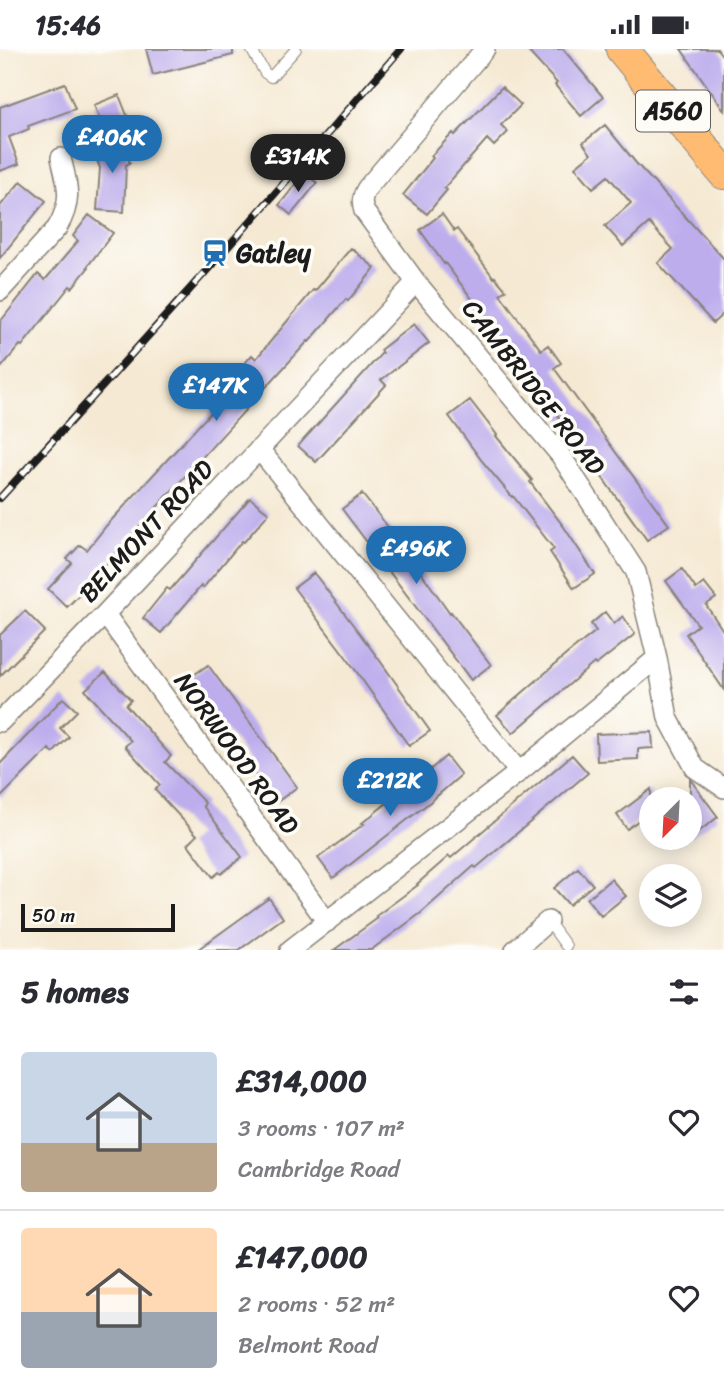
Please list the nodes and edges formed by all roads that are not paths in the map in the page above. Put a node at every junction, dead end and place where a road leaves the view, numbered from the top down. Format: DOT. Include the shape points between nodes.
graph roads {
  1 [pos="251,49"];
  2 [pos="296,49"];
  3 [pos="485,49"];
  4 [pos="622,49"];
  5 [pos="61,158"];
  6 [pos="724,173"];
  7 [pos="416,282"];
  8 [pos="0,291"];
  9 [pos="259,449"];
  10 [pos="105,614"];
  11 [pos="657,658"];
  12 [pos="0,722"];
  13 [pos="519,772"];
  14 [pos="724,788"];
  15 [pos="548,921"];
  16 [pos="327,922"];
  17 [pos="566,946"];
  18 [pos="290,950"];
  19 [pos="515,950"];
  1 -- 2 [label="lane" via="271,77"];
  3 -- 7 [label="street, CAMBRIDGE ROAD" via="362,198 365,211"];
  4 -- 6 [label="main road, A560"];
  5 -- 8 [label="street" via="69,198 64,218"];
  7 -- 9 [label="street, BELMONT ROAD"];
  7 -- 11 [label="street, CAMBRIDGE ROAD" via="561,456 636,572"];
  9 -- 10 [label="street, BELMONT ROAD"];
  9 -- 13 [label="street"];
  10 -- 12 [label="street, BELMONT ROAD"];
  10 -- 16 [label="street, NORWOOD ROAD"];
  11 -- 13 [label="street"];
  11 -- 14 [label="street, CAMBRIDGE ROAD" via="668,718 695,768"];
  13 -- 16 [label="street"];
  15 -- 17 [label="lane"];
  15 -- 19 [label="street"];
  16 -- 18 [label="street"];
}
